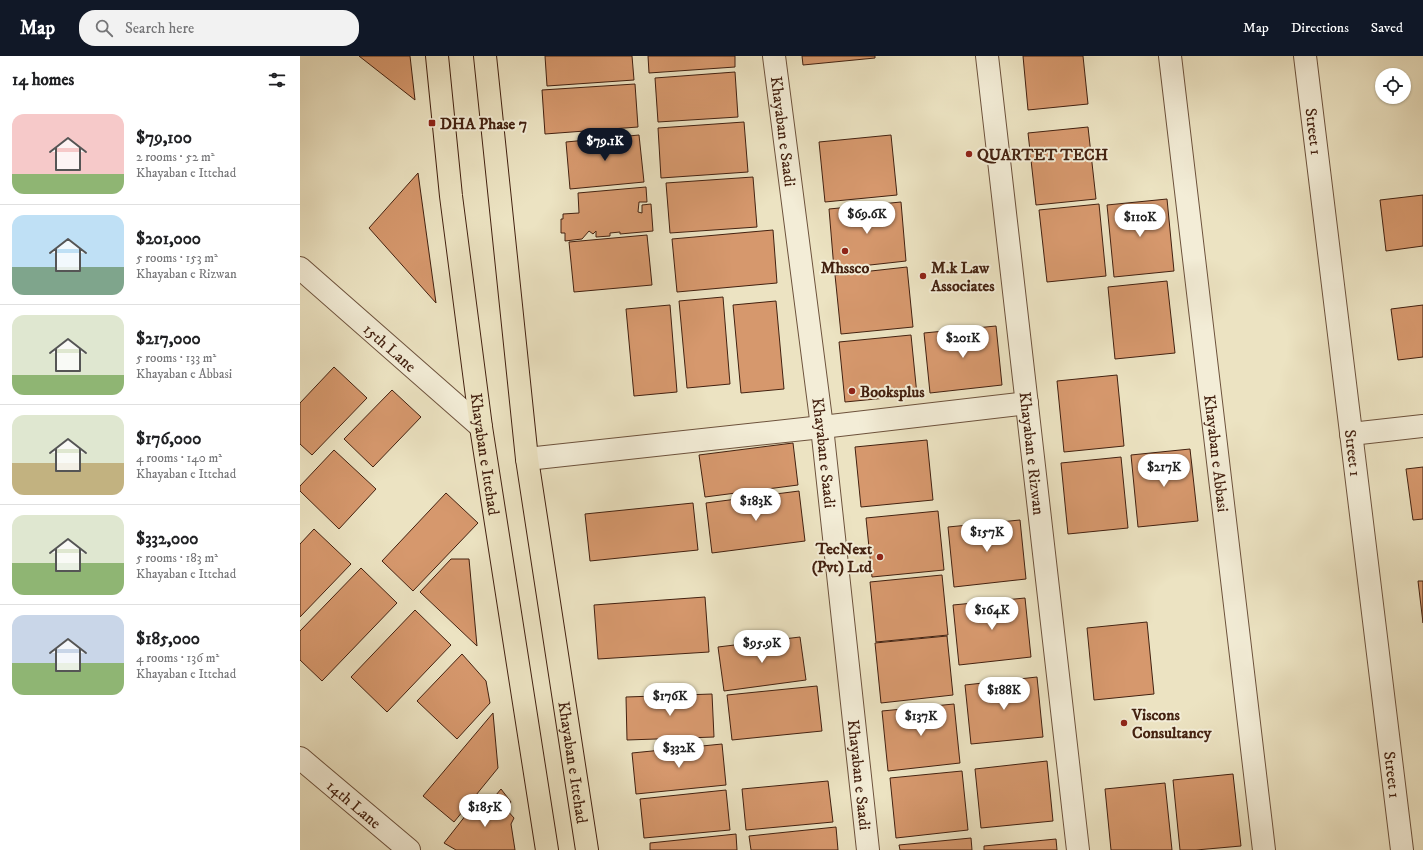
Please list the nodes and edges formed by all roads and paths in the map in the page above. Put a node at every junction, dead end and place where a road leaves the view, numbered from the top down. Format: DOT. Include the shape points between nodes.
graph roads {
  1 [pos="437,56"];
  2 [pos="485,56"];
  3 [pos="774,56"];
  4 [pos="986,56"];
  5 [pos="1170,56"];
  6 [pos="1305,56"];
  7 [pos="300,268"];
  8 [pos="1026,403"];
  9 [pos="1423,426"];
  10 [pos="481,427"];
  11 [pos="822,427"];
  12 [pos="1351,434"];
  13 [pos="527,459"];
  14 [pos="300,758"];
  15 [pos="409,850"];
  16 [pos="547,850"];
  17 [pos="587,850"];
  18 [pos="868,850"];
  19 [pos="1078,850"];
  20 [pos="1264,850"];
  21 [pos="1402,850"];
  1 -- 10 [label="main road, Khayaban e Ittehad" via="451,196"];
  2 -- 13 [label="main road, Khayaban e Ittehad"];
  3 -- 11 [label="street, Khayaban e Saadi"];
  4 -- 8 [label="street, Khayaban e Rizwan"];
  5 -- 20 [label="street, Khayaban e Abbasi"];
  6 -- 12 [label="street, Street 1"];
  7 -- 10 [label="street, 15th Lane"];
  8 -- 11 [label="street"];
  8 -- 19 [label="street, Khayaban e Rizwan"];
  9 -- 12 [label="street"];
  10 -- 16 [label="main road, Khayaban e Ittehad"];
  11 -- 13 [label="street"];
  11 -- 18 [label="street, Khayaban e Saadi"];
  12 -- 21 [label="street, Street 1"];
  13 -- 17 [label="main road, Khayaban e Ittehad"];
  14 -- 15 [label="street, 14th Lane"];
}
